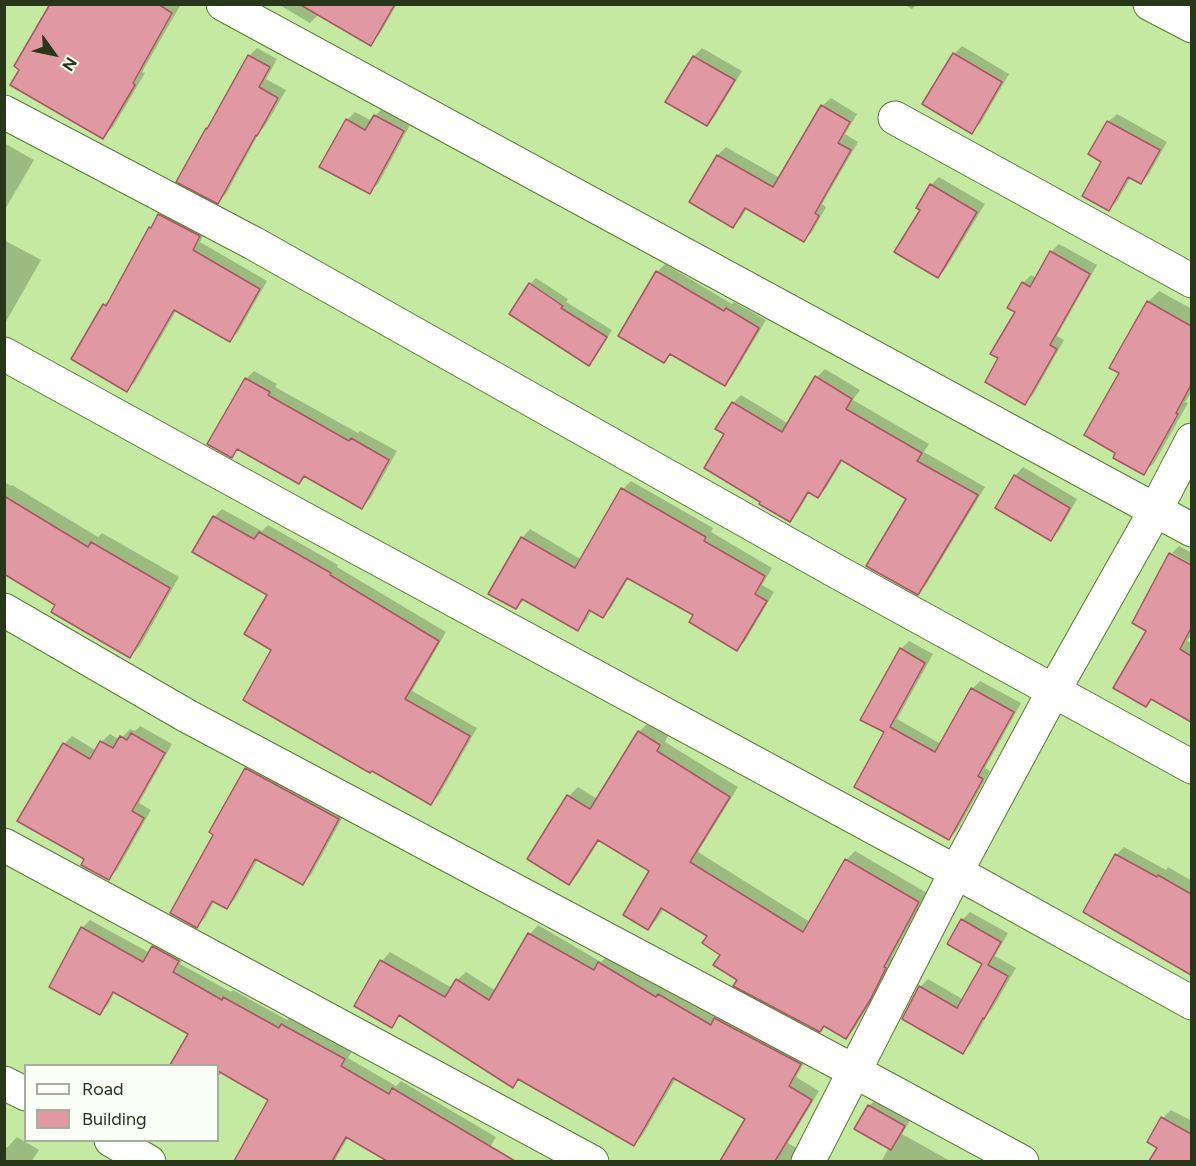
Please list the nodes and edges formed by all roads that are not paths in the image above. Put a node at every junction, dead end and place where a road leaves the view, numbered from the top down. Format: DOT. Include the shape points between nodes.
graph roads {
  1 [pos="223,4"];
  2 [pos="1150,4"];
  3 [pos="1191,26"];
  4 [pos="4,112"];
  5 [pos="895,118"];
  6 [pos="1191,281"];
  7 [pos="4,354"];
  8 [pos="1191,440"];
  9 [pos="1155,511"];
  10 [pos="1191,530"];
  11 [pos="4,610"];
  12 [pos="1053,692"];
  13 [pos="1191,767"];
  14 [pos="4,845"];
  15 [pos="956,872"];
  16 [pos="1191,1003"];
  17 [pos="854,1071"];
  18 [pos="4,1083"];
  19 [pos="24,1093"];
  20 [pos="115,1142"];
  21 [pos="149,1161"];
  22 [pos="592,1161"];
  23 [pos="808,1161"];
  24 [pos="1022,1161"];
  1 -- 9 [label="street"];
  2 -- 3 [label="street"];
  4 -- 12 [label="street" via="263,249"];
  5 -- 6 [label="street"];
  7 -- 15 [label="street"];
  8 -- 9 [label="street"];
  9 -- 10 [label="street"];
  9 -- 12 [label="street"];
  11 -- 17 [label="street" via="187,716"];
  12 -- 13 [label="street"];
  12 -- 15 [label="street"];
  14 -- 22 [label="street"];
  15 -- 16 [label="street"];
  15 -- 17 [label="street"];
  17 -- 23 [label="street"];
  17 -- 24 [label="street"];
  18 -- 19 [label="street"];
  20 -- 21 [label="street"];
}
